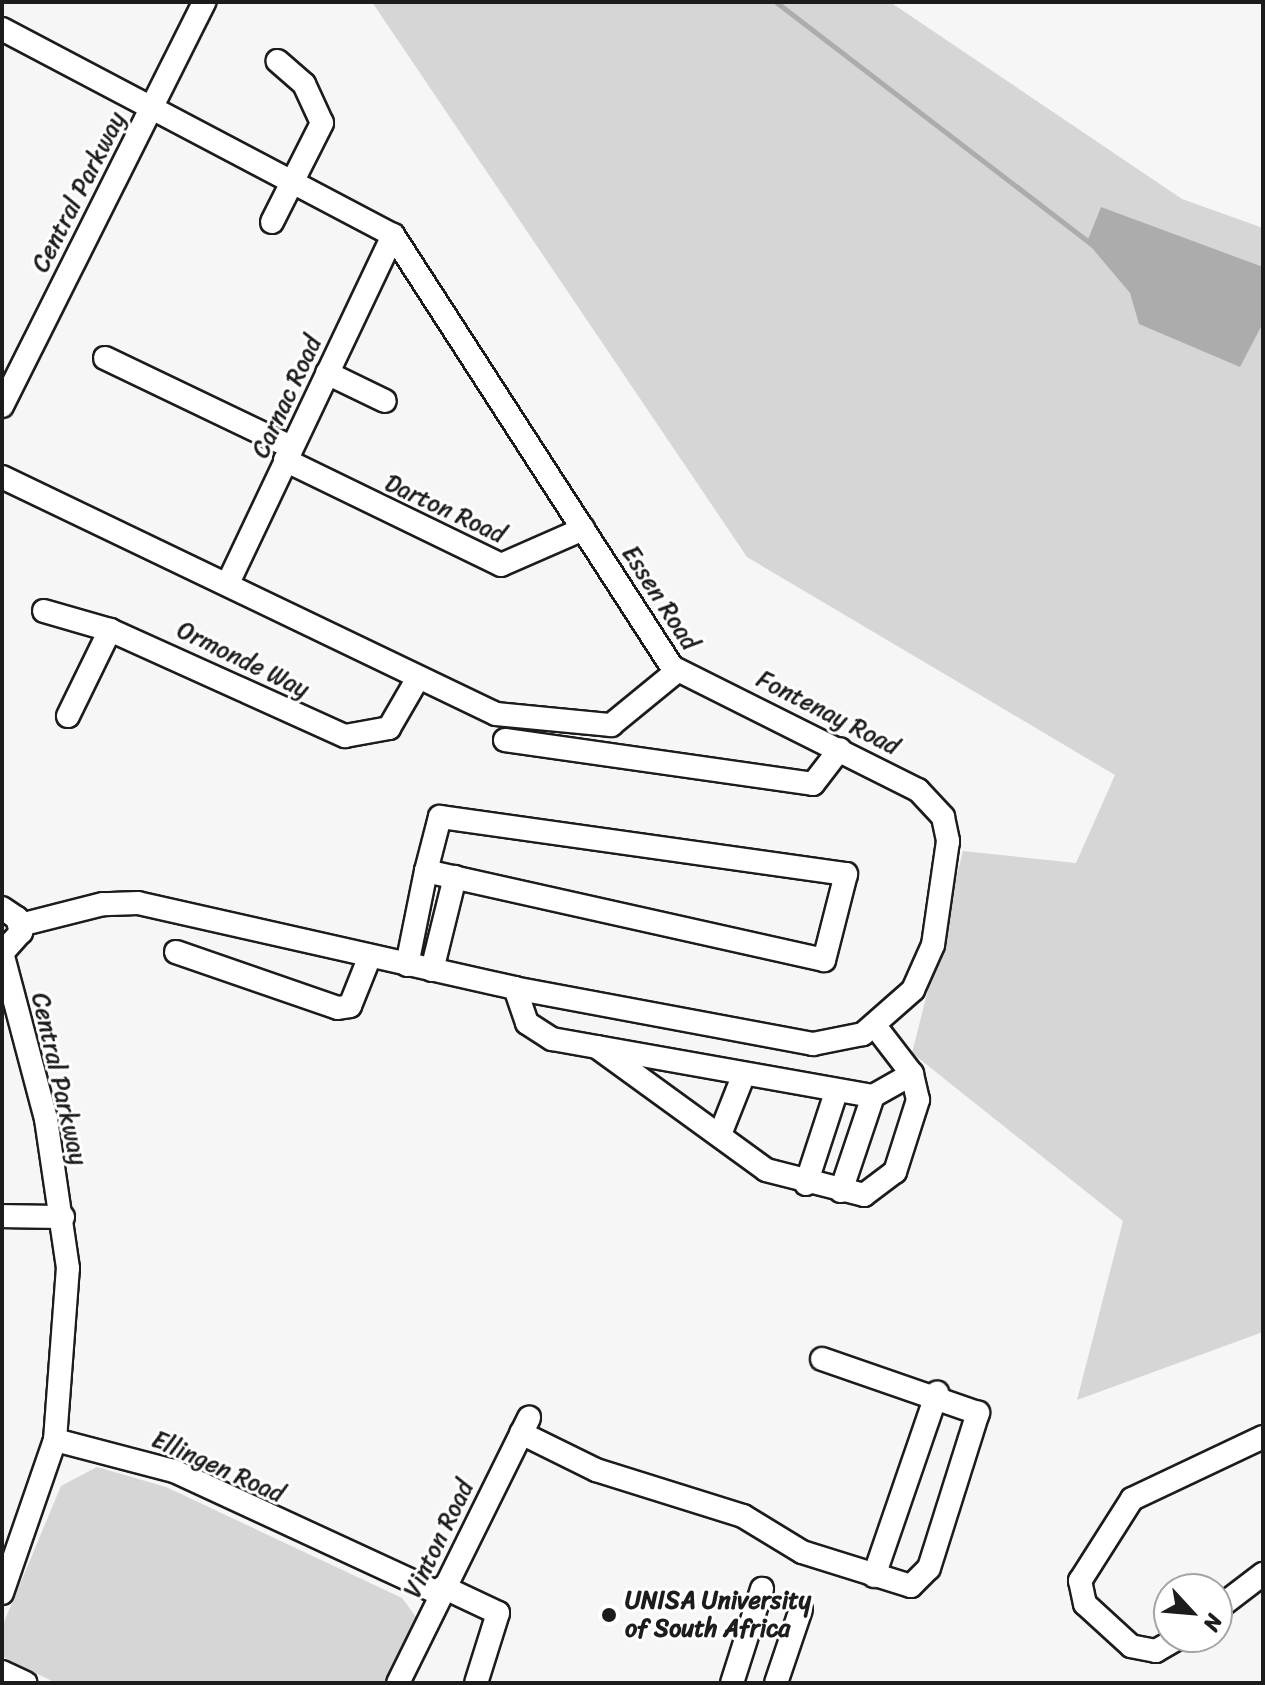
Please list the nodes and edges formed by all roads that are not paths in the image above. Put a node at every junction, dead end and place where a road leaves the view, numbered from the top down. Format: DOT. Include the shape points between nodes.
graph roads {
  1 [pos="204,2"];
  2 [pos="2,29"];
  3 [pos="278,61"];
  4 [pos="152,106"];
  5 [pos="296,178"];
  6 [pos="272,222"];
  7 [pos="393,235"];
  8 [pos="105,358"];
  9 [pos="327,373"];
  10 [pos="385,401"];
  11 [pos="2,406"];
  12 [pos="288,454"];
  13 [pos="2,477"];
  14 [pos="583,529"];
  15 [pos="228,583"];
  16 [pos="44,611"];
  17 [pos="110,630"];
  18 [pos="677,671"];
  19 [pos="418,678"];
  20 [pos="68,716"];
  21 [pos="505,740"];
  22 [pos="840,749"];
  23 [pos="426,871"];
  24 [pos="455,877"];
  25 [pos="2,908"];
  26 [pos="20,925"];
  27 [pos="176,952"];
  28 [pos="2,953"];
  29 [pos="370,956"];
  30 [pos="407,965"];
  31 [pos="432,970"];
  32 [pos="515,988"];
  33 [pos="876,1027"];
  34 [pos="597,1047"];
  35 [pos="744,1074"];
  36 [pos="912,1074"];
  37 [pos="836,1092"];
  38 [pos="873,1096"];
  39 [pos="721,1132"];
  40 [pos="806,1184"];
  41 [pos="841,1191"];
  42 [pos="2,1216"];
  43 [pos="63,1217"];
  44 [pos="822,1359"];
  45 [pos="937,1393"];
  46 [pos="1263,1437"];
  47 [pos="55,1440"];
  48 [pos="1263,1574"];
  49 [pos="874,1576"];
  50 [pos="3,1589"];
  51 [pos="762,1589"];
  52 [pos="442,1590"];
  53 [pos="1233,1597"];
  54 [pos="801,1609"];
  55 [pos="1153,1650"];
  56 [pos="2,1672"];
  57 [pos="26,1683"];
  58 [pos="398,1683"];
  59 [pos="476,1683"];
  60 [pos="732,1683"];
  61 [pos="776,1683"];
  1 -- 4 [label="street, Central Parkway"];
  2 -- 4 [label="street, Essen Road"];
  3 -- 5 [label="street" via="304,84 321,114 318,140"];
  4 -- 5 [label="street, Essen Road"];
  4 -- 11 [label="street, Central Parkway"];
  5 -- 6 [label="street"];
  5 -- 7 [label="street, Essen Road"];
  7 -- 9 [label="street, Carnac Road"];
  7 -- 14 [label="street, Essen Road"];
  8 -- 12 [label="street, Darton Road"];
  9 -- 10 [label="street"];
  9 -- 12 [label="street, Carnac Road"];
  12 -- 14 [label="street, Darton Road" via="501,565"];
  12 -- 15 [label="street, Carnac Road"];
  13 -- 15 [label="street, Essen Road"];
  14 -- 18 [label="street, Essen Road"];
  15 -- 19 [label="street, Essen Road"];
  16 -- 17 [label="street, Ormonde Way"];
  17 -- 19 [label="street, Ormonde Way" via="345,736 389,728"];
  17 -- 20 [label="street"];
  18 -- 19 [label="street, Essen Road" via="620,721 593,727 496,714"];
  18 -- 22 [label="street, Fontenay Road"];
  21 -- 22 [label="street" via="813,784"];
  22 -- 33 [label="street, Fontenay Road" via="918,790 943,817 948,841 933,945 903,1005"];
  23 -- 24 [label="street"];
  23 -- 24 [label="street" via="440,817 846,874 824,960"];
  23 -- 30 [label="street"];
  24 -- 31 [label="street"];
  25 -- 26 [label="street"];
  26 -- 28 [label="street" via="19,940"];
  26 -- 29 [label="street" via="103,904 138,903"];
  27 -- 29 [label="street" via="338,1008 350,1006"];
  28 -- 43 [label="street, Central Parkway" via="46,1119"];
  29 -- 30 [label="street"];
  30 -- 31 [label="street"];
  31 -- 32 [label="street"];
  32 -- 33 [label="street" via="797,1045"];
  32 -- 34 [label="street" via="537,1031"];
  33 -- 36 [label="street"];
  34 -- 35 [label="street"];
  34 -- 39 [label="street"];
  35 -- 37 [label="street"];
  35 -- 39 [label="street"];
  36 -- 38 [label="street"];
  36 -- 41 [label="street" via="918,1100 895,1172 877,1191"];
  37 -- 38 [label="street"];
  37 -- 40 [label="street"];
  38 -- 41 [label="street"];
  39 -- 40 [label="street" via="766,1170"];
  40 -- 41 [label="street"];
  42 -- 43 [label="street"];
  43 -- 47 [label="street" via="68,1322"];
  44 -- 45 [label="street"];
  45 -- 49 [label="street"];
  45 -- 49 [label="street" via="978,1413 929,1568 911,1586"];
  46 -- 55 [label="street" via="1132,1499 1080,1581 1083,1602 1131,1646"];
  47 -- 50 [label="street"];
  47 -- 52 [label="street, Ellingen Road" via="174,1471"];
  48 -- 53 [label="street"];
  49 -- 52 [label="street, Vinton Road" via="802,1552 743,1516 569,1459 525,1426"];
  51 -- 60 [label="street"];
  52 -- 58 [label="street, Vinton Road"];
  52 -- 59 [label="street, Ellingen Road" via="498,1613"];
  54 -- 61 [label="street"];
  56 -- 57 [label="street"];
}
